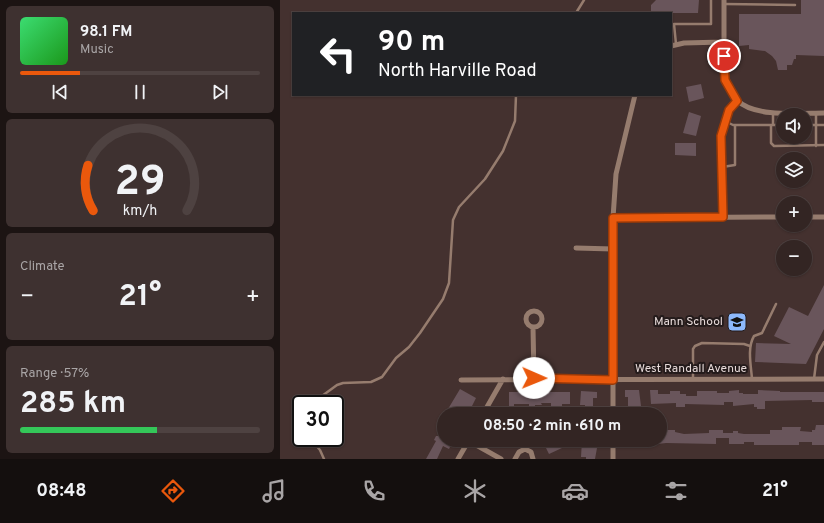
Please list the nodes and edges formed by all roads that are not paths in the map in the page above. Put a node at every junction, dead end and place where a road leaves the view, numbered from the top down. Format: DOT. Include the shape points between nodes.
graph roads {
  1 [pos="584,0"];
  2 [pos="710,0"];
  3 [pos="724,2"];
  4 [pos="795,4"];
  5 [pos="577,12"];
  6 [pos="724,42"];
  7 [pos="673,45"];
  8 [pos="516,96"];
  9 [pos="635,96"];
  10 [pos="737,101"];
  11 [pos="773,113"];
  12 [pos="816,113"];
  13 [pos="824,113"];
  14 [pos="724,121"];
  15 [pos="735,125"];
  16 [pos="772,125"];
  17 [pos="776,125"];
  18 [pos="812,125"];
  19 [pos="816,125"];
  20 [pos="824,126"];
  21 [pos="816,146"];
  22 [pos="824,146"];
  23 [pos="722,167"];
  24 [pos="723,217"];
  25 [pos="776,217"];
  26 [pos="812,217"];
  27 [pos="824,217"];
  28 [pos="613,218"];
  29 [pos="576,248"];
  30 [pos="613,249"];
  31 [pos="776,304"];
  32 [pos="533,327"];
  33 [pos="824,342"];
  34 [pos="750,346"];
  35 [pos="534,378"];
  36 [pos="503,379"];
  37 [pos="693,379"];
  38 [pos="752,379"];
  39 [pos="814,379"];
  40 [pos="824,379"];
  41 [pos="461,380"];
  42 [pos="613,380"];
  43 [pos="323,395"];
  44 [pos="487,407"];
  45 [pos="613,407"];
  46 [pos="318,447"];
  47 [pos="465,447"];
  48 [pos="481,447"];
  49 [pos="613,447"];
  50 [pos="324,459"];
  51 [pos="458,459"];
  52 [pos="501,459"];
  53 [pos="515,459"];
  54 [pos="533,459"];
  55 [pos="613,459"];
  1 -- 5 [label="lane"];
  2 -- 7 [label="lane" via="711,24 674,24"];
  3 -- 4 [label="lane"];
  3 -- 6 [label="street"];
  6 -- 7 [label="street"];
  6 -- 10 [label="street" via="725,80"];
  8 -- 43 [label="lane" via="515,121 503,151 485,179 459,207 453,220 449,283 443,299 409,348 396,358 382,377 371,382 343,383"];
  9 -- 28 [label="street" via="616,174"];
  10 -- 11 [label="street" via="755,110"];
  10 -- 14 [label="street"];
  11 -- 12 [label="street"];
  11 -- 16 [label="lane"];
  12 -- 13 [label="street"];
  12 -- 19 [label="lane"];
  14 -- 15 [label="lane"];
  14 -- 23 [label="street" via="721,136"];
  15 -- 16 [label="lane"];
  15 -- 23 [label="lane" via="736,165"];
  16 -- 17 [label="lane"];
  16 -- 21 [label="lane" via="772,145"];
  18 -- 19 [label="lane"];
  19 -- 20 [label="lane"];
  19 -- 21 [label="lane"];
  21 -- 22 [label="lane"];
  23 -- 24 [label="street"];
  24 -- 25 [label="street"];
  24 -- 28 [label="street"];
  26 -- 27 [label="street"];
  28 -- 30 [label="street"];
  29 -- 30 [label="street"];
  30 -- 42 [label="street"];
  31 -- 34 [label="lane" via="762,333 754,336"];
  32 -- 35 [label="street"];
  33 -- 39 [label="lane" via="816,355"];
  34 -- 37 [label="lane" via="702,343 695,346"];
  34 -- 38 [label="lane"];
  35 -- 36 [label="street, West Randall Avenue"];
  35 -- 42 [label="street, West Randall Avenue"];
  36 -- 41 [label="street, West Randall Avenue"];
  36 -- 44 [label="street"];
  37 -- 38 [label="street, West Randall Avenue"];
  37 -- 42 [label="street, West Randall Avenue"];
  38 -- 39 [label="street, West Randall Avenue"];
  39 -- 40 [label="street, West Randall Avenue"];
  42 -- 45 [label="street"];
  46 -- 50 [label="lane"];
  47 -- 51 [label="street"];
  48 -- 52 [label="street"];
  49 -- 55 [label="street"];
  53 -- 54 [label="street" via="519,452 525,449 531,452"];
}
